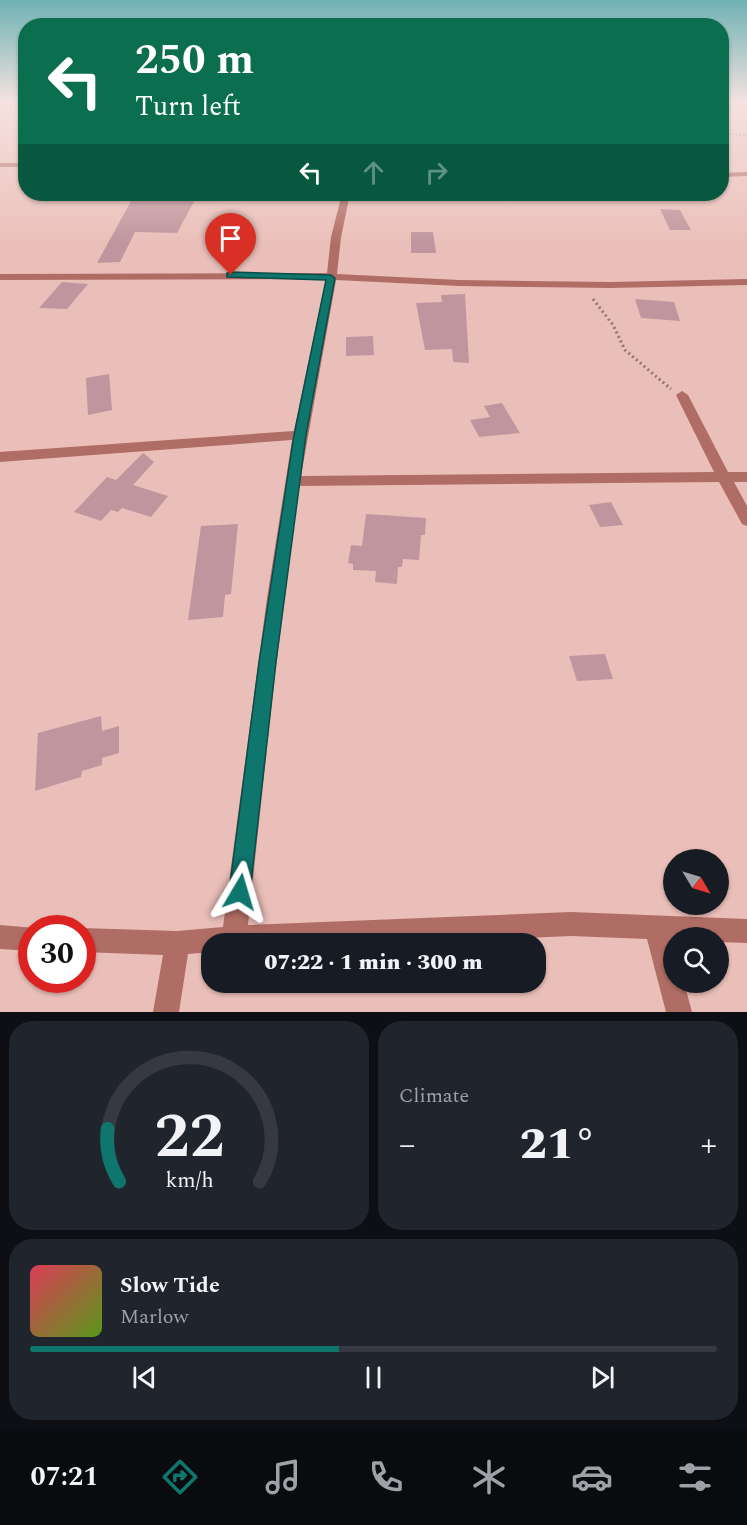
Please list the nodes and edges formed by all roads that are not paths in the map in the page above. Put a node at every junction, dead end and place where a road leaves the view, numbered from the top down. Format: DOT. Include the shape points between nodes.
graph roads {
  1 [pos="0,165"];
  2 [pos="18,165"];
  3 [pos="747,174"];
  4 [pos="729,175"];
  5 [pos="344,201"];
  6 [pos="0,276"];
  7 [pos="331,278"];
  8 [pos="747,282"];
  9 [pos="682,395"];
  10 [pos="300,435"];
  11 [pos="0,457"];
  12 [pos="747,477"];
  13 [pos="725,478"];
  14 [pos="293,481"];
  15 [pos="747,520"];
  16 [pos="656,928"];
  17 [pos="747,931"];
  18 [pos="235,933"];
  19 [pos="354,933"];
  20 [pos="0,938"];
  21 [pos="18,939"];
  22 [pos="96,940"];
  23 [pos="201,941"];
  24 [pos="177,943"];
  25 [pos="166,1012"];
  26 [pos="679,1012"];
  1 -- 2 [label="street"];
  3 -- 4 [label="street"];
  5 -- 7 [label="street"];
  6 -- 7 [label="street"];
  7 -- 8 [label="street" via="459,283"];
  7 -- 10 [label="street"];
  9 -- 13 [label="street"];
  10 -- 11 [label="street"];
  10 -- 14 [label="street"];
  12 -- 13 [label="street"];
  13 -- 14 [label="street"];
  13 -- 15 [label="street"];
  14 -- 18 [label="street"];
  16 -- 17 [label="street"];
  16 -- 19 [label="street" via="571,924"];
  16 -- 26 [label="street"];
  20 -- 21 [label="street"];
  22 -- 24 [label="street"];
  23 -- 24 [label="street"];
  24 -- 25 [label="street"];
}
